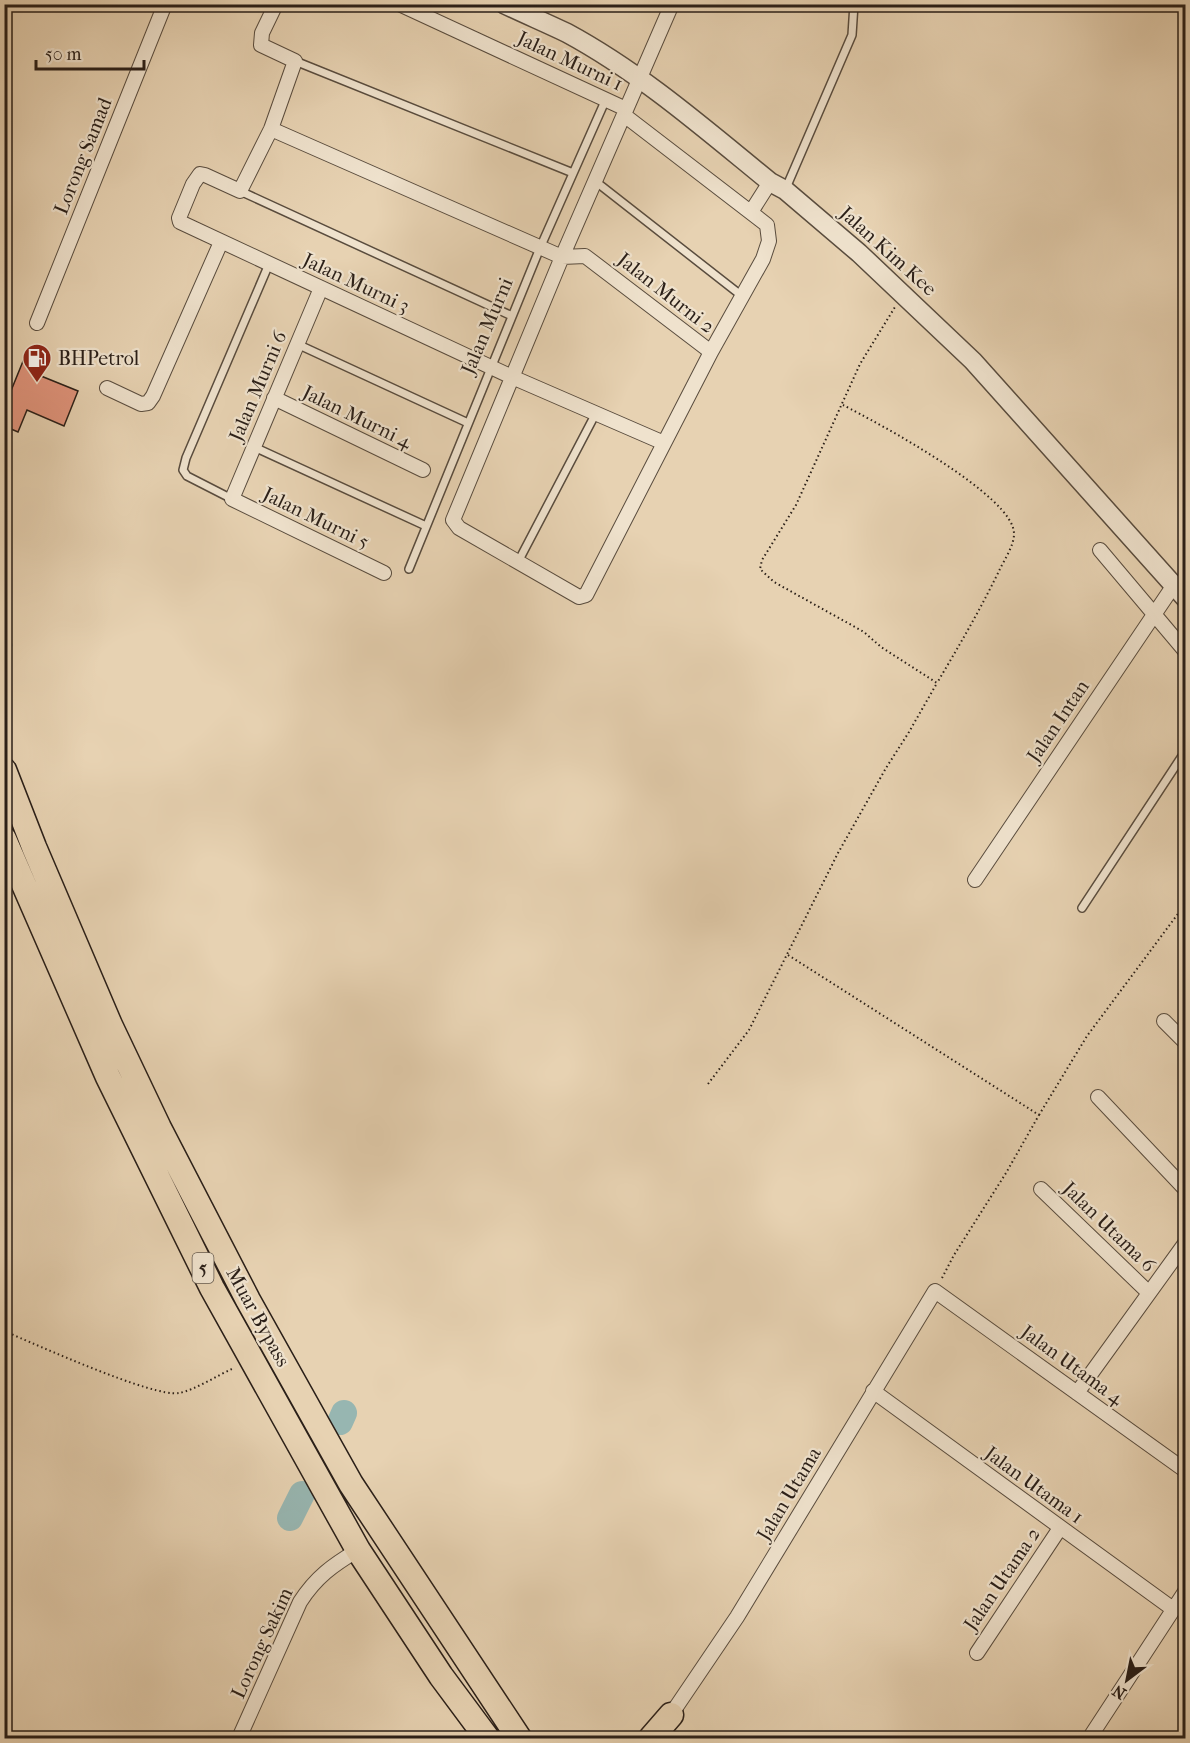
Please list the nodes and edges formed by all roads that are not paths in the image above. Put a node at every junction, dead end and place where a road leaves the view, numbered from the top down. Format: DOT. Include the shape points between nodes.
graph roads {
  1 [pos="165,4"];
  2 [pos="276,4"];
  3 [pos="399,4"];
  4 [pos="504,4"];
  5 [pos="672,4"];
  6 [pos="854,4"];
  7 [pos="296,61"];
  8 [pos="639,80"];
  9 [pos="606,99"];
  10 [pos="625,112"];
  11 [pos="271,129"];
  12 [pos="573,173"];
  13 [pos="595,181"];
  14 [pos="778,186"];
  15 [pos="240,191"];
  16 [pos="754,207"];
  17 [pos="221,242"];
  18 [pos="540,248"];
  19 [pos="562,257"];
  20 [pos="268,264"];
  21 [pos="321,288"];
  22 [pos="742,296"];
  23 [pos="512,316"];
  24 [pos="37,323"];
  25 [pos="297,344"];
  26 [pos="711,352"];
  27 [pos="490,367"];
  28 [pos="512,377"];
  29 [pos="107,388"];
  30 [pos="274,398"];
  31 [pos="596,413"];
  32 [pos="468,423"];
  33 [pos="664,443"];
  34 [pos="253,447"];
  35 [pos="423,470"];
  36 [pos="232,498"];
  37 [pos="426,526"];
  38 [pos="1100,550"];
  39 [pos="518,562"];
  40 [pos="409,569"];
  41 [pos="384,573"];
  42 [pos="1180,592"];
  43 [pos="1153,615"];
  44 [pos="1185,652"];
  45 [pos="1185,750"];
  46 [pos="4,770"];
  47 [pos="4,839"];
  48 [pos="975,880"];
  49 [pos="1082,908"];
  50 [pos="1164,1021"];
  51 [pos="1185,1042"];
  52 [pos="1098,1097"];
  53 [pos="1041,1189"];
  54 [pos="1185,1190"];
  55 [pos="1185,1242"];
  56 [pos="934,1290"];
  57 [pos="1149,1293"];
  58 [pos="873,1391"];
  59 [pos="1077,1393"];
  60 [pos="1185,1471"];
  61 [pos="1060,1528"];
  62 [pos="358,1550"];
  63 [pos="420,1589"];
  64 [pos="1185,1590"];
  65 [pos="1173,1609"];
  66 [pos="977,1653"];
  67 [pos="441,1676"];
  68 [pos="671,1715"];
  69 [pos="1092,1734"];
  70 [pos="239,1738"];
  71 [pos="482,1738"];
  72 [pos="488,1738"];
  73 [pos="519,1738"];
  74 [pos="536,1738"];
  75 [pos="656,1738"];
  1 -- 24 [label="street, Lorong Samad"];
  2 -- 7 [label="street" via="262,33 261,45"];
  3 -- 9 [label="street, Jalan Murni 1"];
  4 -- 8 [label="street, Jalan Kim Kee" via="567,33"];
  5 -- 8 [label="street"];
  6 -- 14 [label="lane" via="852,35"];
  7 -- 11 [label="street"];
  7 -- 12 [label="lane"];
  8 -- 10 [label="street"];
  8 -- 14 [label="street, Jalan Kim Kee"];
  9 -- 10 [label="street, Jalan Murni 1"];
  9 -- 12 [label="lane, Jalan Murni"];
  10 -- 13 [label="street"];
  10 -- 16 [label="street, Jalan Murni 1"];
  11 -- 15 [label="street"];
  11 -- 18 [label="street, Jalan Murni 2"];
  12 -- 18 [label="lane, Jalan Murni"];
  13 -- 19 [label="street"];
  13 -- 22 [label="lane"];
  14 -- 16 [label="street"];
  14 -- 42 [label="street, Jalan Kim Kee" via="859,253 973,361"];
  15 -- 17 [label="street, Jalan Murni 3" via="200,174 179,218 184,225"];
  15 -- 23 [label="lane"];
  16 -- 22 [label="street, Jalan Murni 1" via="767,225 769,241"];
  17 -- 20 [label="street, Jalan Murni 3"];
  17 -- 29 [label="street" via="148,403 141,404"];
  18 -- 19 [label="street, Jalan Murni 2"];
  18 -- 23 [label="lane, Jalan Murni"];
  19 -- 26 [label="street, Jalan Murni 2" via="585,256"];
  19 -- 28 [label="street"];
  20 -- 21 [label="street, Jalan Murni 3"];
  20 -- 36 [label="lane" via="183,470 187,476"];
  21 -- 25 [label="street, Jalan Murni 6"];
  21 -- 27 [label="street, Jalan Murni 3"];
  22 -- 26 [label="street, Jalan Murni 1"];
  23 -- 27 [label="lane, Jalan Murni"];
  25 -- 30 [label="street, Jalan Murni 6"];
  25 -- 32 [label="lane"];
  26 -- 33 [label="street, Jalan Murni 2"];
  27 -- 28 [label="street, Jalan Murni 3"];
  27 -- 32 [label="lane, Jalan Murni"];
  28 -- 31 [label="street, Jalan Murni 3"];
  28 -- 39 [label="street, Jalan Murni 2" via="453,520 459,528"];
  30 -- 34 [label="street, Jalan Murni 6"];
  30 -- 35 [label="street, Jalan Murni 4"];
  31 -- 33 [label="street, Jalan Murni 3"];
  31 -- 39 [label="lane"];
  32 -- 37 [label="lane, Jalan Murni"];
  33 -- 39 [label="street, Jalan Murni 2" via="583,597"];
  34 -- 36 [label="street, Jalan Murni 6"];
  34 -- 37 [label="lane"];
  36 -- 41 [label="street, Jalan Murni 5"];
  37 -- 40 [label="lane, Jalan Murni"];
  38 -- 43 [label="street"];
  42 -- 43 [label="street, Jalan Intan"];
  43 -- 44 [label="street"];
  43 -- 48 [label="street, Jalan Intan"];
  45 -- 49 [label="lane"];
  46 -- 63 [label="highway, Muar Bypass / 5" via="110,1025 159,1128 248,1300 346,1474"];
  47 -- 62 [label="highway, Muar Bypass / 5" via="108,1077 213,1288"];
  50 -- 51 [label="street"];
  52 -- 54 [label="street"];
  53 -- 57 [label="street, Jalan Utama 6"];
  55 -- 57 [label="street"];
  56 -- 58 [label="street, Jalan Utama"];
  56 -- 59 [label="street, Jalan Utama 4"];
  57 -- 59 [label="street"];
  58 -- 61 [label="street, Jalan Utama 1"];
  58 -- 68 [label="street, Jalan Utama" via="737,1617"];
  59 -- 60 [label="street, Jalan Utama 4"];
  61 -- 65 [label="street, Jalan Utama 1"];
  61 -- 66 [label="street, Jalan Utama 2"];
  62 -- 67 [label="highway, Muar Bypass / 5"];
  62 -- 70 [label="street, Lorong Sakim" via="318,1577 300,1602"];
  63 -- 73 [label="highway, Muar Bypass / 5"];
  63 -- 74 [label="highway"];
  64 -- 65 [label="street"];
  65 -- 69 [label="street"];
  67 -- 71 [label="highway"];
  67 -- 72 [label="highway, Muar Bypass / 5"];
  68 -- 75 [label="highway"];
}
